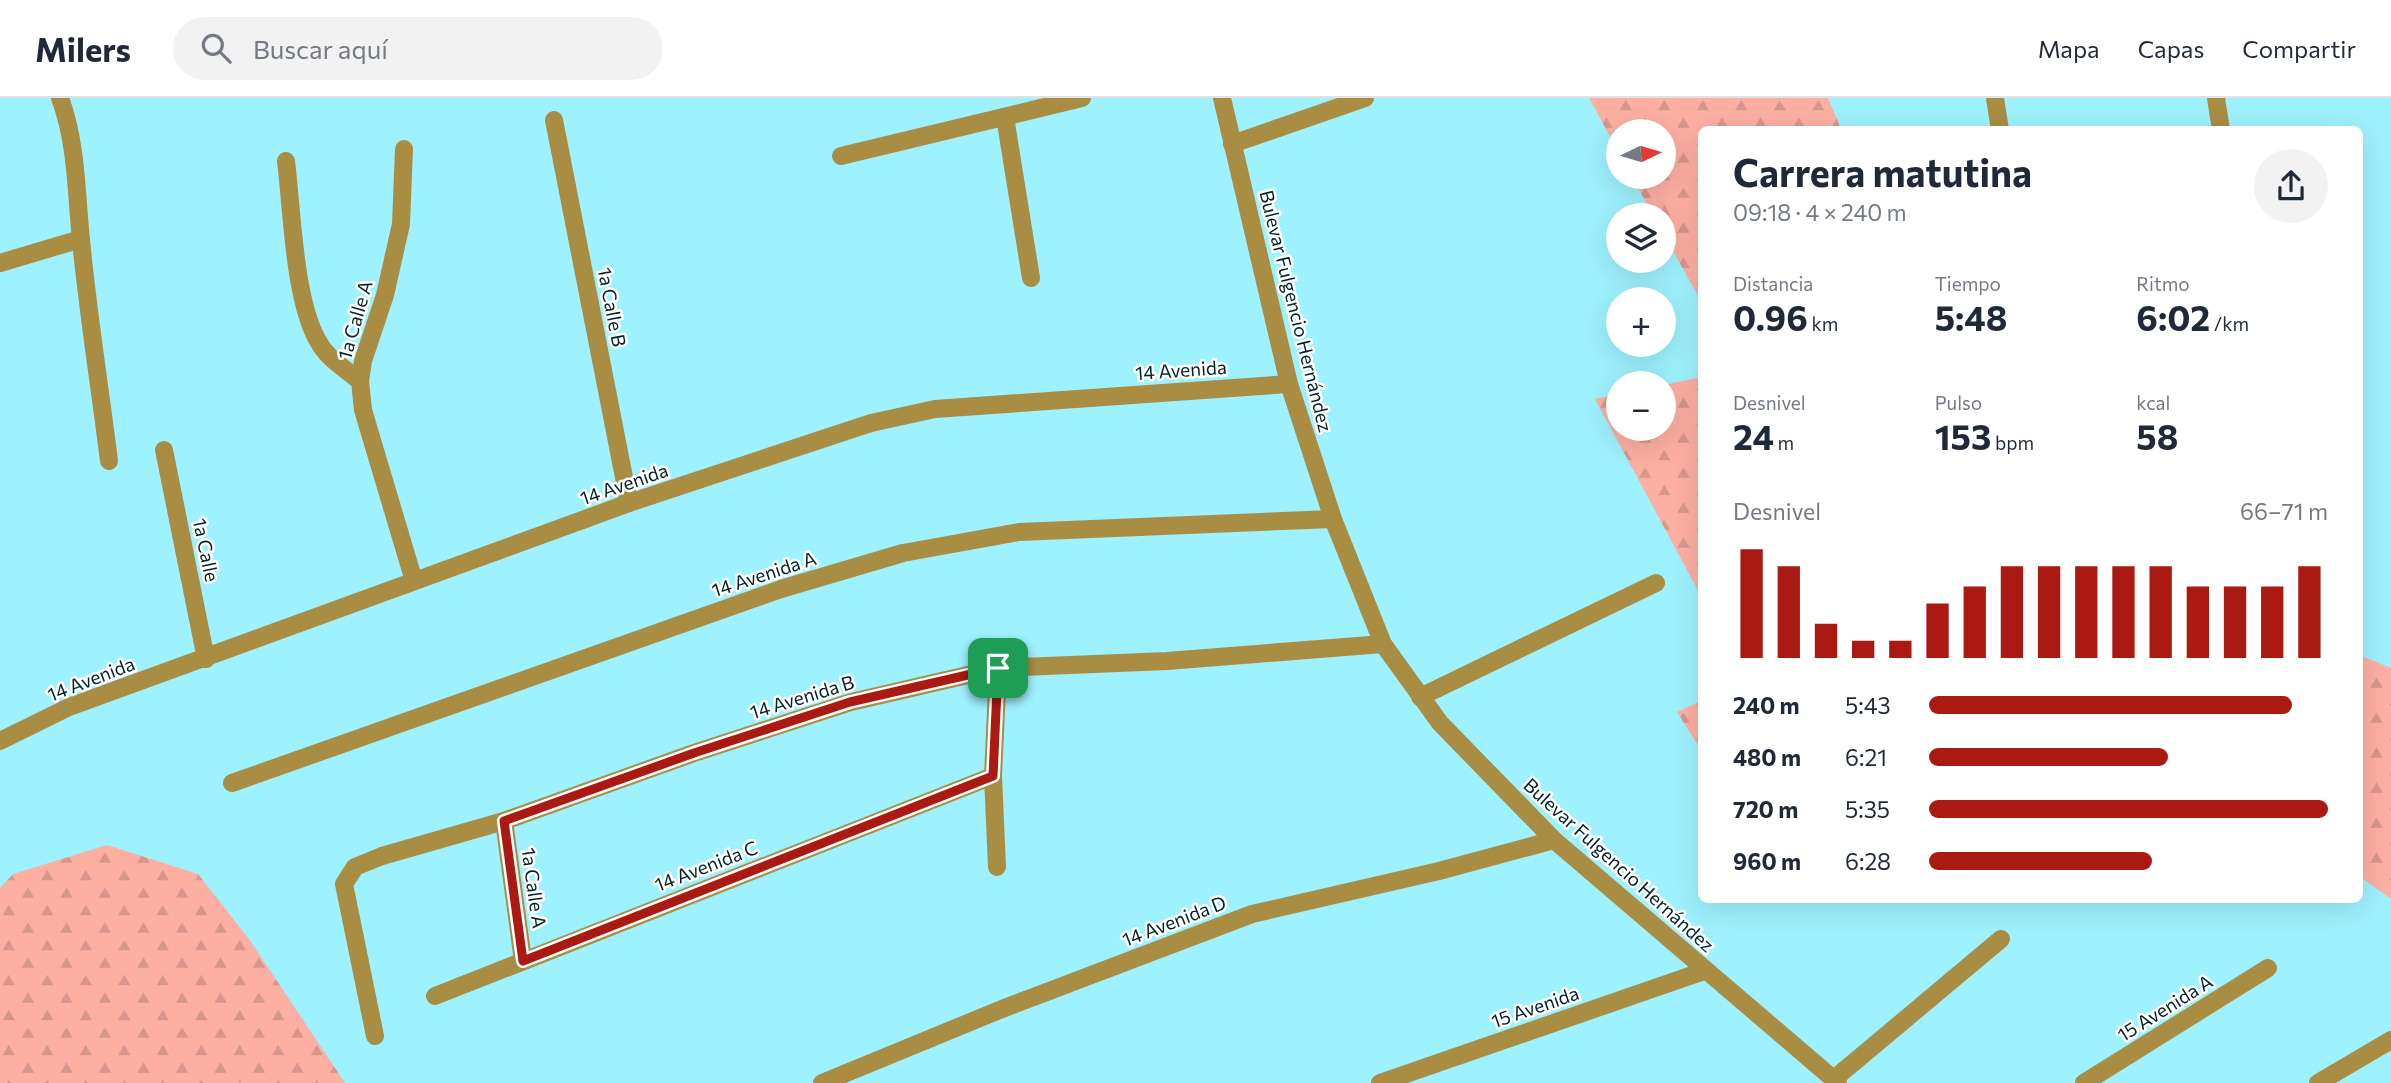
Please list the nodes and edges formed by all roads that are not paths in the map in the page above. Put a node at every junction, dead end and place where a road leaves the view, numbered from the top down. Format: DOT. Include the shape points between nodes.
graph roads {
  1 [pos="60,98"];
  2 [pos="1082,98"];
  3 [pos="1222,98"];
  4 [pos="1365,98"];
  5 [pos="1995,98"];
  6 [pos="2216,98"];
  7 [pos="1005,117"];
  8 [pos="554,120"];
  9 [pos="1999,126"];
  10 [pos="2220,126"];
  11 [pos="1233,144"];
  12 [pos="404,149"];
  13 [pos="841,156"];
  14 [pos="286,161"];
  15 [pos="81,239"];
  16 [pos="0,263"];
  17 [pos="1031,278"];
  18 [pos="360,381"];
  19 [pos="1289,384"];
  20 [pos="164,450"];
  21 [pos="109,461"];
  22 [pos="629,503"];
  23 [pos="1333,519"];
  24 [pos="414,581"];
  25 [pos="1656,583"];
  26 [pos="1384,644"];
  27 [pos="206,659"];
  28 [pos="998,668"];
  29 [pos="1420,697"];
  30 [pos="0,741"];
  31 [pos="993,776"];
  32 [pos="232,783"];
  33 [pos="504,821"];
  34 [pos="1554,839"];
  35 [pos="997,867"];
  36 [pos="2001,939"];
  37 [pos="523,961"];
  38 [pos="2268,968"];
  39 [pos="1704,971"];
  40 [pos="435,996"];
  41 [pos="375,1036"];
  42 [pos="2391,1040"];
  43 [pos="1836,1081"];
  44 [pos="822,1083"];
  45 [pos="1380,1083"];
  46 [pos="2084,1083"];
  47 [pos="2318,1083"];
  1 -- 15 [label="street" via="77,173"];
  2 -- 7 [label="street"];
  3 -- 11 [label="street, Bulevar Fulgencio Hernández"];
  4 -- 11 [label="street"];
  5 -- 9 [label="street"];
  6 -- 10 [label="street"];
  7 -- 13 [label="street"];
  7 -- 17 [label="street"];
  8 -- 22 [label="street, 1a Calle B"];
  11 -- 19 [label="street, Bulevar Fulgencio Hernández"];
  12 -- 18 [label="street, 1a Calle A" via="401,224"];
  14 -- 18 [label="street" via="303,298 317,340"];
  15 -- 16 [label="street"];
  15 -- 21 [label="street"];
  18 -- 24 [label="street, 1a Calle A" via="363,410"];
  19 -- 22 [label="street, 14 Avenida" via="935,409 871,423"];
  19 -- 23 [label="street, Bulevar Fulgencio Hernández"];
  20 -- 27 [label="street, 1a Calle"];
  22 -- 24 [label="street, 14 Avenida"];
  23 -- 26 [label="street, Bulevar Fulgencio Hernández"];
  23 -- 32 [label="street, 14 Avenida A" via="1019,533 903,554 781,589"];
  24 -- 27 [label="street, 14 Avenida"];
  25 -- 29 [label="street"];
  26 -- 28 [label="street, 14 Avenida B" via="1167,661"];
  26 -- 29 [label="street, Bulevar Fulgencio Hernández"];
  27 -- 30 [label="street, 14 Avenida" via="69,708"];
  28 -- 31 [label="street"];
  28 -- 33 [label="street, 14 Avenida B" via="850,702"];
  29 -- 34 [label="street, Bulevar Fulgencio Hernández"];
  31 -- 35 [label="street"];
  31 -- 37 [label="street, 14 Avenida C"];
  33 -- 37 [label="street, 1a Calle A"];
  33 -- 41 [label="street, 14 Avenida B" via="382,856 355,867 344,884"];
  34 -- 39 [label="street, Bulevar Fulgencio Hernández"];
  34 -- 44 [label="street, 14 Avenida D" via="1252,914"];
  36 -- 43 [label="street"];
  37 -- 40 [label="street, 14 Avenida C"];
  38 -- 46 [label="street, 15 Avenida A"];
  39 -- 43 [label="street, Bulevar Fulgencio Hernández"];
  39 -- 45 [label="street, 15 Avenida"];
  42 -- 47 [label="street"];
}
